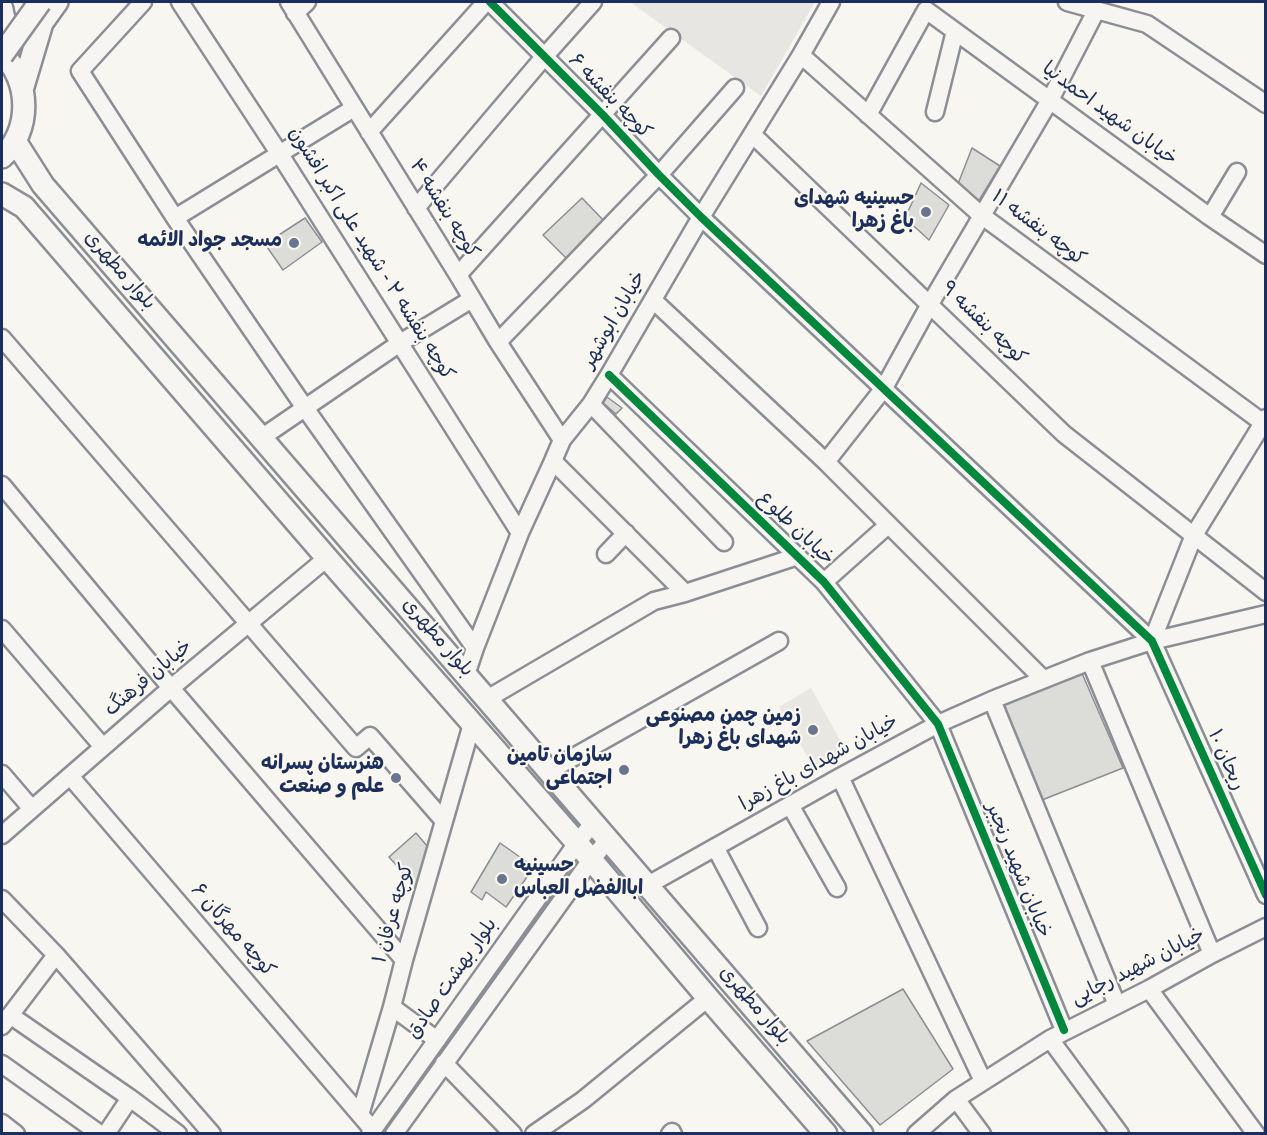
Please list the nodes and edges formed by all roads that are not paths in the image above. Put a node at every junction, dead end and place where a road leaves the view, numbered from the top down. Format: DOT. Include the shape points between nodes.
graph roads {
  1 [pos="40,2"];
  2 [pos="57,2"];
  3 [pos="143,2"];
  4 [pos="180,2"];
  5 [pos="488,2"];
  6 [pos="593,2"];
  7 [pos="831,2"];
  8 [pos="1067,2"];
  9 [pos="2,5"];
  10 [pos="297,5"];
  11 [pos="1096,10"];
  12 [pos="42,23"];
  13 [pos="955,31"];
  14 [pos="671,38"];
  15 [pos="2,55"];
  16 [pos="801,55"];
  17 [pos="544,57"];
  18 [pos="735,88"];
  19 [pos="22,90"];
  20 [pos="1050,100"];
  21 [pos="1266,104"];
  22 [pos="354,108"];
  23 [pos="935,111"];
  24 [pos="603,115"];
  25 [pos="868,115"];
  26 [pos="369,132"];
  27 [pos="752,134"];
  28 [pos="15,141"];
  29 [pos="279,153"];
  30 [pos="2,157"];
  31 [pos="1237,172"];
  32 [pos="659,175"];
  33 [pos="43,185"];
  34 [pos="2,194"];
  35 [pos="24,207"];
  36 [pos="416,208"];
  37 [pos="981,215"];
  38 [pos="1210,217"];
  39 [pos="175,218"];
  40 [pos="701,218"];
  41 [pos="1266,255"];
  42 [pos="458,275"];
  43 [pos="472,299"];
  44 [pos="653,300"];
  45 [pos="930,304"];
  46 [pos="2,338"];
  47 [pos="498,342"];
  48 [pos="400,343"];
  49 [pos="609,375"];
  50 [pos="884,388"];
  51 [pos="591,404"];
  52 [pos="305,408"];
  53 [pos="1264,422"];
  54 [pos="261,438"];
  55 [pos="562,440"];
  56 [pos="554,461"];
  57 [pos="826,462"];
  58 [pos="2,485"];
  59 [pos="888,525"];
  60 [pos="520,533"];
  61 [pos="627,533"];
  62 [pos="1194,535"];
  63 [pos="724,542"];
  64 [pos="606,554"];
  65 [pos="798,556"];
  66 [pos="327,558"];
  67 [pos="824,582"];
  68 [pos="1266,592"];
  69 [pos="685,593"];
  70 [pos="1264,620"];
  71 [pos="249,624"];
  72 [pos="2,629"];
  73 [pos="779,641"];
  74 [pos="1152,641"];
  75 [pos="475,648"];
  76 [pos="1090,661"];
  77 [pos="466,675"];
  78 [pos="1043,679"];
  79 [pos="171,688"];
  80 [pos="487,699"];
  81 [pos="992,700"];
  82 [pos="472,724"];
  83 [pos="938,724"];
  84 [pos="103,747"];
  85 [pos="549,771"];
  86 [pos="2,774"];
  87 [pos="70,776"];
  88 [pos="840,777"];
  89 [pos="790,805"];
  90 [pos="32,809"];
  91 [pos="444,821"];
  92 [pos="593,823"];
  93 [pos="2,835"];
  94 [pos="608,840"];
  95 [pos="577,843"];
  96 [pos="715,847"];
  97 [pos="591,860"];
  98 [pos="648,885"];
  99 [pos="837,888"];
  100 [pos="1266,895"];
  101 [pos="2,899"];
  102 [pos="758,928"];
  103 [pos="1263,933"];
  104 [pos="1212,954"];
  105 [pos="56,955"];
  106 [pos="404,960"];
  107 [pos="1149,989"];
  108 [pos="468,996"];
  109 [pos="708,998"];
  110 [pos="1117,1005"];
  111 [pos="392,1007"];
  112 [pos="484,1008"];
  113 [pos="6,1021"];
  114 [pos="1057,1035"];
  115 [pos="437,1040"];
  116 [pos="444,1063"];
  117 [pos="2,1064"];
  118 [pos="983,1081"];
  119 [pos="130,1098"];
  120 [pos="956,1099"];
  121 [pos="360,1115"];
  122 [pos="2,1123"];
  123 [pos="1266,1124"];
  124 [pos="371,1132"];
  125 [pos="16,1134"];
  126 [pos="100,1134"];
  127 [pos="106,1134"];
  128 [pos="178,1134"];
  129 [pos="212,1134"];
  130 [pos="394,1134"];
  131 [pos="513,1134"];
  132 [pos="534,1134"];
  133 [pos="826,1134"];
  134 [pos="862,1134"];
  135 [pos="916,1134"];
  136 [pos="982,1134"];
  137 [pos="1120,1134"];
  138 [pos="1257,1134"];
  1 -- 15 [label="main road, bridge"];
  2 -- 12 [label="main road"];
  3 -- 39 [label="street" via="80,71"];
  4 -- 29 [label="street, کوچه بنفشه ۲ - شهید علی اکبر افشون"];
  5 -- 17 [label="street, کوچه بنفشه ۶"];
  5 -- 26 [label="street"];
  6 -- 17 [label="street"];
  7 -- 16 [label="street, خیابان ابوشهر"];
  8 -- 11 [label="street"];
  9 -- 12 [label="main road" via="3,17 16,31 26,33"];
  10 -- 22 [label="street, کوچه بنفشه ۴"];
  11 -- 20 [label="street"];
  11 -- 21 [label="street" via="1147,24"];
  12 -- 19 [label="main road"];
  13 -- 20 [label="street, خیابان شهید احمدنیا"];
  13 -- 23 [label="street"];
  13 -- 25 [label="street, خیابان شهید احمدنیا" via="926,10"];
  14 -- 24 [label="street"];
  15 -- 19 [label="main road" via="16,73"];
  16 -- 25 [label="street, کوچه بنفشه ۱۱"];
  16 -- 27 [label="street, خیابان ابوشهر"];
  17 -- 24 [label="street, کوچه بنفشه ۶"];
  17 -- 36 [label="street"];
  18 -- 32 [label="street"];
  19 -- 28 [label="main road" via="23,119"];
  20 -- 37 [label="street"];
  20 -- 38 [label="street, خیابان شهید احمدنیا"];
  22 -- 26 [label="street, کوچه بنفشه ۴"];
  22 -- 29 [label="street"];
  24 -- 32 [label="street, کوچه بنفشه ۶"];
  24 -- 42 [label="street"];
  25 -- 37 [label="street, کوچه بنفشه ۱۱"];
  26 -- 36 [label="street, کوچه بنفشه ۴"];
  27 -- 40 [label="street, خیابان ابوشهر"];
  27 -- 45 [label="street, کوچه بنفشه ۹"];
  28 -- 30 [label="main road"];
  28 -- 33 [label="main road, بلوار مطهری"];
  29 -- 39 [label="street"];
  29 -- 48 [label="street, کوچه بنفشه ۲ - شهید علی اکبر افشون"];
  31 -- 38 [label="street"];
  32 -- 40 [label="street, کوچه بنفشه ۶"];
  32 -- 47 [label="street"];
  33 -- 35 [label="main road" via="24,193"];
  33 -- 54 [label="main road, بلوار مطهری"];
  34 -- 35 [label="main road, بلوار مطهری"];
  35 -- 66 [label="main road, بلوار مطهری"];
  36 -- 42 [label="street, کوچه بنفشه ۴"];
  37 -- 45 [label="street"];
  37 -- 53 [label="street, کوچه بنفشه ۱۱"];
  38 -- 41 [label="street, خیابان شهید احمدنیا"];
  39 -- 52 [label="street"];
  40 -- 44 [label="street, خیابان ابوشهر"];
  40 -- 50 [label="street, کوچه بنفشه ۶"];
  42 -- 43 [label="street, کوچه بنفشه ۴"];
  43 -- 47 [label="street, کوچه بنفشه ۴"];
  43 -- 48 [label="street"];
  44 -- 49 [label="street, خیابان ابوشهر"];
  44 -- 57 [label="street"];
  45 -- 50 [label="street"];
  45 -- 62 [label="street, کوچه بنفشه ۹" via="1064,434"];
  46 -- 71 [label="street"];
  47 -- 55 [label="street, کوچه بنفشه ۴"];
  48 -- 52 [label="street"];
  48 -- 60 [label="street, کوچه بنفشه ۲ - شهید علی اکبر افشون"];
  49 -- 51 [label="street, خیابان ابوشهر"];
  49 -- 65 [label="street, خیابان طلوع"];
  50 -- 57 [label="street"];
  50 -- 74 [label="street, کوچه بنفشه ۶"];
  51 -- 55 [label="street, خیابان ابوشهر"];
  51 -- 63 [label="street"];
  52 -- 54 [label="street"];
  52 -- 75 [label="street"];
  53 -- 62 [label="street"];
  54 -- 77 [label="main road, بلوار مطهری"];
  55 -- 56 [label="street, خیابان ابوشهر"];
  56 -- 60 [label="street, خیابان ابوشهر"];
  56 -- 61 [label="street"];
  57 -- 59 [label="street"];
  58 -- 79 [label="street"];
  59 -- 67 [label="street"];
  59 -- 78 [label="street"];
  60 -- 75 [label="street, خیابان ابوشهر"];
  61 -- 64 [label="street"];
  61 -- 69 [label="street"];
  62 -- 68 [label="street, کوچه بنفشه ۹"];
  62 -- 74 [label="street"];
  65 -- 67 [label="street, خیابان طلوع"];
  65 -- 69 [label="street"];
  66 -- 71 [label="street, خیابان فرهنگ"];
  66 -- 82 [label="main road, بلوار مطهری"];
  67 -- 83 [label="street, خیابان طلوع"];
  69 -- 80 [label="street" via="654,601"];
  70 -- 74 [label="street, خیابان شهدای باغ‌ زهرا"];
  71 -- 79 [label="street, خیابان فرهنگ"];
  71 -- 91 [label="street" via="356,748 370,736"];
  72 -- 84 [label="street"];
  73 -- 85 [label="street"];
  74 -- 76 [label="street, خیابان شهدای باغ‌ زهرا"];
  74 -- 100 [label="street, ریحان ۱۰"];
  75 -- 77 [label="street, خیابان ابوشهر"];
  76 -- 78 [label="street, خیابان شهدای باغ‌ زهرا"];
  76 -- 104 [label="street"];
  77 -- 80 [label="main road, بلوار مطهری"];
  78 -- 81 [label="street, خیابان شهدای باغ‌ زهرا"];
  79 -- 84 [label="street, خیابان فرهنگ"];
  79 -- 106 [label="street"];
  80 -- 85 [label="main road, بلوار مطهری"];
  81 -- 83 [label="street, خیابان شهدای باغ‌ زهرا"];
  81 -- 110 [label="street"];
  82 -- 91 [label="street, کوچه عرفان ۱"];
  82 -- 95 [label="main road, بلوار مطهری"];
  83 -- 88 [label="street, خیابان شهدای باغ‌ زهرا"];
  83 -- 114 [label="street, خیابان شهید رنجبر"];
  84 -- 87 [label="street, خیابان فرهنگ"];
  85 -- 92 [label="main road, بلوار مطهری"];
  86 -- 90 [label="street"];
  87 -- 90 [label="street, خیابان فرهنگ"];
  87 -- 121 [label="street, کوچه مهرگان ۶"];
  88 -- 89 [label="street, خیابان شهدای باغ‌ زهرا"];
  88 -- 118 [label="street"];
  89 -- 96 [label="street, خیابان شهدای باغ‌ زهرا"];
  89 -- 99 [label="street"];
  90 -- 93 [label="street, خیابان فرهنگ"];
  91 -- 106 [label="street, کوچه عرفان ۱"];
  92 -- 94 [label="main road, بلوار مطهری"];
  92 -- 95 [label="street, بلوار بهشت صادق"];
  94 -- 97 [label="street, بلوار بهشت صادق"];
  94 -- 98 [label="main road, بلوار مطهری"];
  95 -- 97 [label="main road, بلوار مطهری"];
  95 -- 108 [label="street, بلوار بهشت صادق"];
  96 -- 98 [label="street, خیابان شهدای باغ‌ زهرا"];
  96 -- 102 [label="street"];
  97 -- 109 [label="main road, بلوار مطهری"];
  97 -- 112 [label="street, بلوار بهشت صادق"];
  98 -- 134 [label="main road, بلوار مطهری"];
  101 -- 105 [label="street"];
  103 -- 104 [label="street, خیابان شهید رجایی"];
  104 -- 107 [label="street, خیابان شهید رجایی"];
  105 -- 113 [label="street"];
  105 -- 129 [label="street"];
  106 -- 111 [label="street, کوچه عرفان ۱"];
  107 -- 110 [label="street, خیابان شهید رجایی"];
  107 -- 138 [label="street"];
  108 -- 112 [label="street"];
  108 -- 115 [label="street, بلوار بهشت صادق"];
  109 -- 132 [label="street" via="583,1100"];
  109 -- 133 [label="main road, بلوار مطهری"];
  110 -- 114 [label="street, خیابان شهید رجایی"];
  111 -- 115 [label="street"];
  111 -- 121 [label="street, کوچه عرفان ۱"];
  112 -- 116 [label="street, بلوار بهشت صادق"];
  113 -- 119 [label="street"];
  114 -- 118 [label="street, خیابان شهید رجایی"];
  114 -- 137 [label="street, خیابان شهید رنجبر"];
  115 -- 124 [label="street, بلوار بهشت صادق"];
  116 -- 130 [label="street, بلوار بهشت صادق"];
  116 -- 131 [label="street"];
  117 -- 126 [label="street"];
  118 -- 120 [label="street, خیابان شهید رجایی"];
  119 -- 127 [label="street"];
  119 -- 128 [label="street"];
  120 -- 135 [label="street, خیابان شهید رجایی"];
  120 -- 136 [label="street"];
  121 -- 124 [label="street, کوچه مهرگان ۶"];
  122 -- 125 [label="street"];
  123 -- 138 [label="street"];
}
